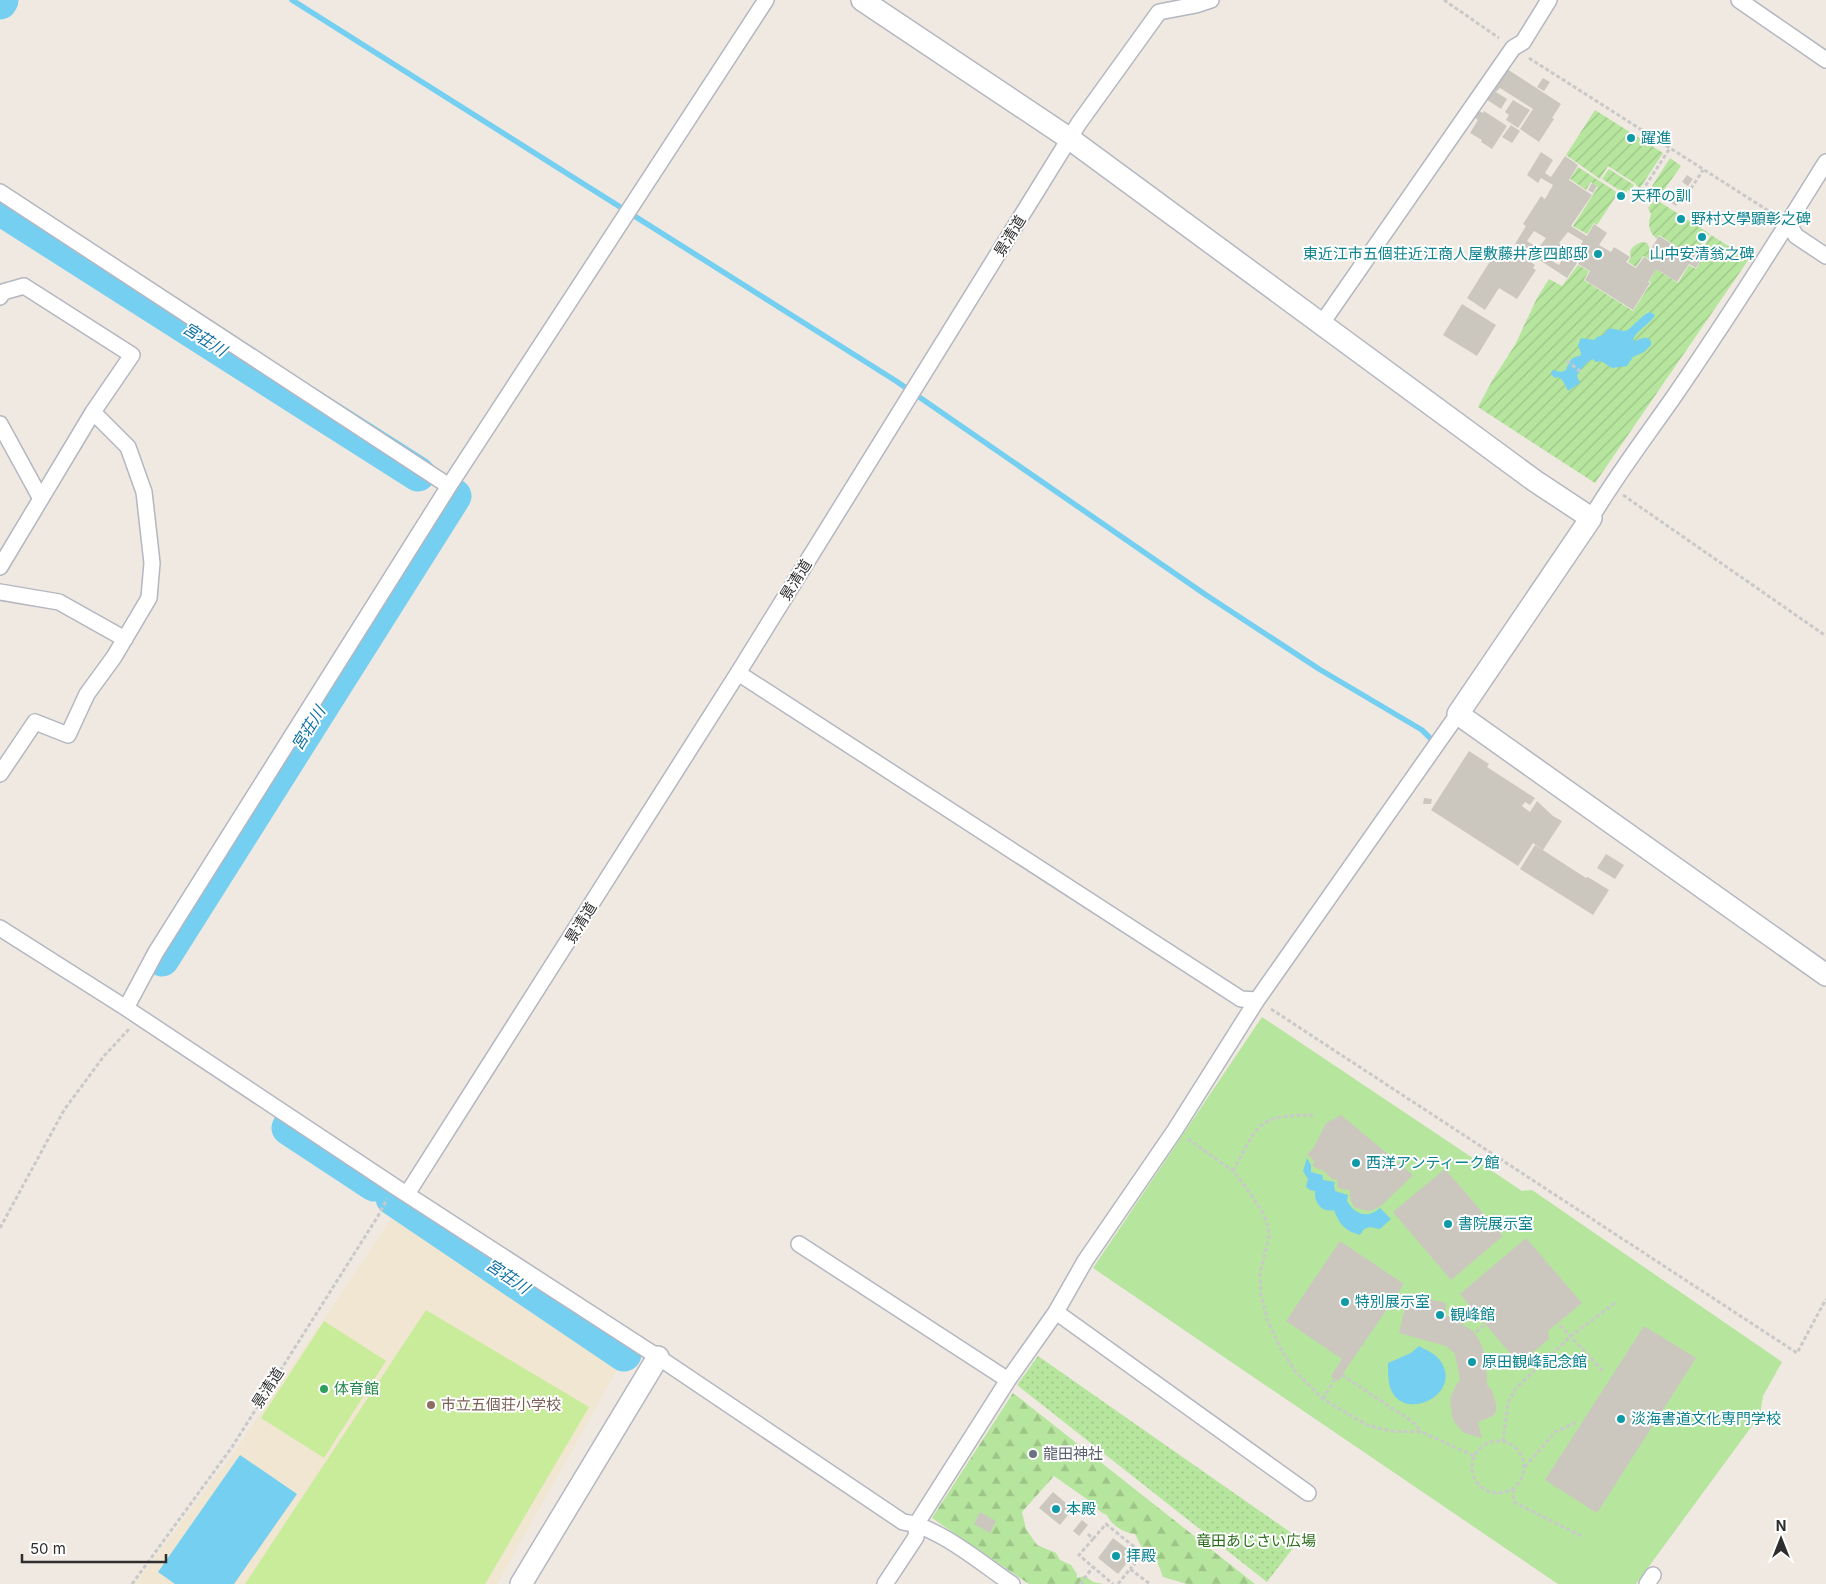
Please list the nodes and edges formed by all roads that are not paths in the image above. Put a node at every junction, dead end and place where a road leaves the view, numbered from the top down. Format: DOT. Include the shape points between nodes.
graph roads {
  1 [pos="766,0"];
  2 [pos="862,0"];
  3 [pos="1211,0"];
  4 [pos="1549,0"];
  5 [pos="1739,0"];
  6 [pos="1826,60"];
  7 [pos="1070,139"];
  8 [pos="1826,162"];
  9 [pos="0,192"];
  10 [pos="1788,223"];
  11 [pos="1826,256"];
  12 [pos="0,297"];
  13 [pos="1322,323"];
  14 [pos="93,412"];
  15 [pos="0,424"];
  16 [pos="449,486"];
  17 [pos="41,499"];
  18 [pos="1591,518"];
  19 [pos="0,567"];
  20 [pos="0,592"];
  21 [pos="125,639"];
  22 [pos="738,673"];
  23 [pos="1458,714"];
  24 [pos="0,774"];
  25 [pos="0,928"];
  26 [pos="1826,975"];
  27 [pos="1258,1000"];
  28 [pos="126,1008"];
  29 [pos="407,1194"];
  30 [pos="799,1244"];
  31 [pos="1056,1312"];
  32 [pos="658,1357"];
  33 [pos="1008,1380"];
  34 [pos="1308,1493"];
  35 [pos="917,1523"];
  36 [pos="521,1584"];
  37 [pos="885,1584"];
  38 [pos="1012,1584"];
  1 -- 16 [label="street"];
  2 -- 7 [label="street"];
  3 -- 7 [label="street, 景清道" via="1159,12"];
  4 -- 13 [label="street" via="1523,42 1513,48"];
  5 -- 6 [label="street"];
  7 -- 13 [label="street"];
  7 -- 22 [label="street, 景清道"];
  8 -- 10 [label="street"];
  9 -- 16 [label="street"];
  10 -- 11 [label="street" via="1796,236"];
  10 -- 18 [label="street"];
  12 -- 14 [label="street" via="3,292 24,286 132,354"];
  13 -- 18 [label="street" via="1535,481"];
  14 -- 17 [label="street"];
  14 -- 21 [label="street" via="128,447 144,492 152,563 149,598"];
  15 -- 17 [label="street"];
  16 -- 28 [label="street" via="156,952"];
  17 -- 19 [label="street"];
  18 -- 23 [label="street"];
  20 -- 21 [label="street" via="59,602"];
  21 -- 24 [label="street" via="87,694 68,735 35,722"];
  22 -- 27 [label="street" via="1241,998"];
  22 -- 29 [label="street, 景清道"];
  23 -- 26 [label="street"];
  23 -- 27 [label="street"];
  25 -- 28 [label="street"];
  27 -- 31 [label="street" via="1085,1262"];
  28 -- 29 [label="street"];
  29 -- 32 [label="street"];
  30 -- 33 [label="street"];
  31 -- 33 [label="street"];
  31 -- 34 [label="street"];
  32 -- 35 [label="street" via="903,1522"];
  32 -- 36 [label="street"];
  33 -- 35 [label="street"];
  35 -- 37 [label="street" via="916,1537"];
  35 -- 38 [label="street"];
}
